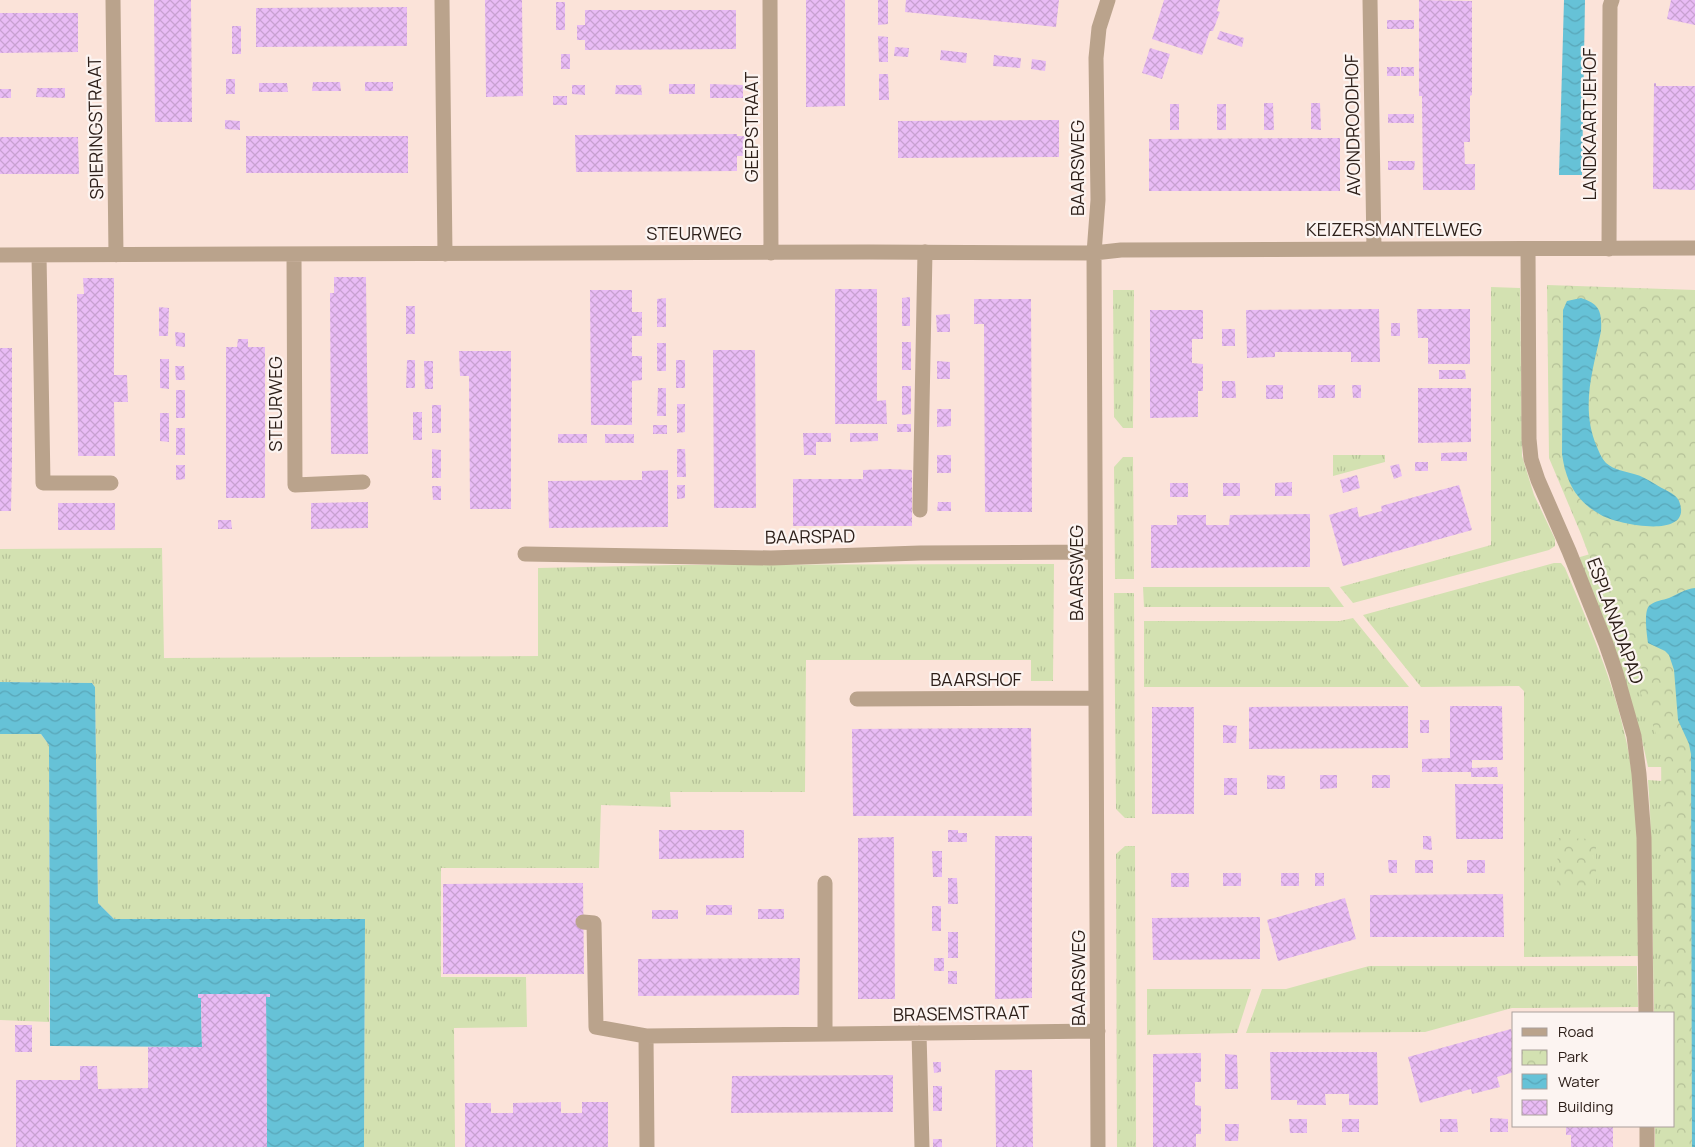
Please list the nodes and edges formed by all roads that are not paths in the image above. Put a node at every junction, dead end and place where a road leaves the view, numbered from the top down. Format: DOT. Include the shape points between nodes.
graph roads {
  1 [pos="113,0"];
  2 [pos="442,0"];
  3 [pos="770,0"];
  4 [pos="1108,0"];
  5 [pos="1370,0"];
  6 [pos="1612,0"];
  7 [pos="1528,248"];
  8 [pos="1608,248"];
  9 [pos="1695,248"];
  10 [pos="1374,249"];
  11 [pos="925,252"];
  12 [pos="771,253"];
  13 [pos="294,254"];
  14 [pos="445,254"];
  15 [pos="1094,254"];
  16 [pos="0,255"];
  17 [pos="39,255"];
  18 [pos="116,255"];
  19 [pos="363,482"];
  20 [pos="111,483"];
  21 [pos="920,510"];
  22 [pos="1096,552"];
  23 [pos="525,554"];
  24 [pos="1096,698"];
  25 [pos="856,699"];
  26 [pos="825,883"];
  27 [pos="583,922"];
  28 [pos="1646,1012"];
  29 [pos="1098,1031"];
  30 [pos="919,1033"];
  31 [pos="824,1034"];
  32 [pos="646,1036"];
  33 [pos="1647,1127"];
  34 [pos="647,1147"];
  35 [pos="922,1147"];
  36 [pos="1098,1147"];
  37 [pos="1647,1147"];
  1 -- 18 [label="street, SPIERINGSTRAAT"];
  2 -- 14 [label="street"];
  3 -- 12 [label="street, GEEPSTRAAT"];
  4 -- 15 [label="street, BAARSWEG" via="1099,28 1096,58 1098,200"];
  5 -- 10 [label="street, AVONDROODHOF"];
  6 -- 8 [label="street, LANDKAARTJEHOF"];
  7 -- 8 [label="street, KEIZERSMANTELWEG"];
  7 -- 10 [label="street, KEIZERSMANTELWEG"];
  7 -- 28 [label="street, ESPLANADAPAD" via="1531,459 1606,644 1634,736 1644,838"];
  8 -- 9 [label="street, KEIZERSMANTELWEG"];
  10 -- 15 [label="street, KEIZERSMANTELWEG" via="1121,250"];
  11 -- 12 [label="street, STEURWEG"];
  11 -- 15 [label="street, STEURWEG"];
  11 -- 21 [label="street"];
  12 -- 14 [label="street, STEURWEG"];
  13 -- 14 [label="street, STEURWEG"];
  13 -- 18 [label="street, STEURWEG"];
  13 -- 19 [label="street, STEURWEG" via="295,485"];
  15 -- 22 [label="street, BAARSWEG"];
  16 -- 17 [label="street, STEURWEG"];
  17 -- 18 [label="street, STEURWEG"];
  17 -- 20 [label="street" via="43,483"];
  22 -- 23 [label="street, BAARSPAD" via="771,558"];
  22 -- 24 [label="street, BAARSWEG"];
  24 -- 25 [label="street, BAARSHOF"];
  24 -- 29 [label="street, BAARSWEG"];
  26 -- 31 [label="street"];
  27 -- 32 [label="street, BRASEMSTRAAT" via="594,923 596,1027"];
  29 -- 30 [label="street, BRASEMSTRAAT"];
  29 -- 36 [label="street, BAARSWEG"];
  30 -- 31 [label="street, BRASEMSTRAAT"];
  30 -- 35 [label="street"];
  31 -- 32 [label="street, BRASEMSTRAAT"];
  32 -- 34 [label="street"];
  33 -- 37 [label="street"];
}
